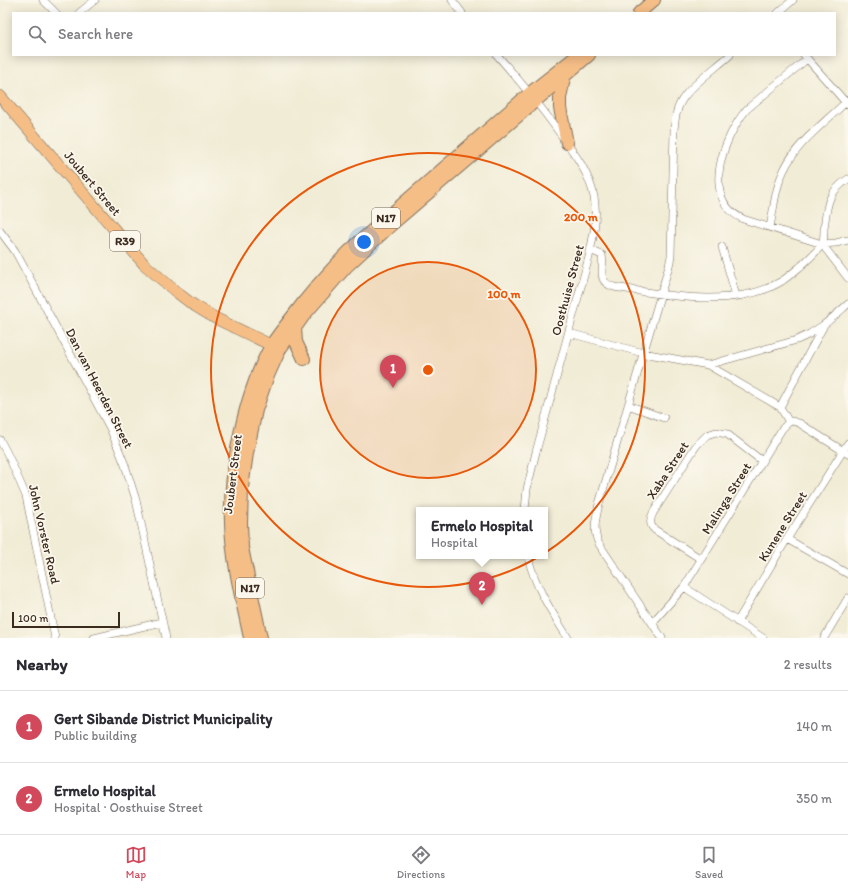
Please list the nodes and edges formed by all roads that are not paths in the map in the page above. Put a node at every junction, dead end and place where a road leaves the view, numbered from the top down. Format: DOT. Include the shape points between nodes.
graph roads {
  1 [pos="43,0"];
  2 [pos="95,0"];
  3 [pos="452,0"];
  4 [pos="643,0"];
  5 [pos="654,0"];
  6 [pos="793,0"];
  7 [pos="55,12"];
  8 [pos="80,12"];
  9 [pos="461,12"];
  10 [pos="629,12"];
  11 [pos="640,12"];
  12 [pos="779,12"];
  13 [pos="498,56"];
  14 [pos="577,56"];
  15 [pos="588,56"];
  16 [pos="729,56"];
  17 [pos="805,57"];
  18 [pos="564,78"];
  19 [pos="0,96"];
  20 [pos="533,97"];
  21 [pos="847,102"];
  22 [pos="567,143"];
  23 [pos="848,179"];
  24 [pos="770,227"];
  25 [pos="0,231"];
  26 [pos="848,240"];
  27 [pos="822,244"];
  28 [pos="722,247"];
  29 [pos="590,250"];
  30 [pos="848,278"];
  31 [pos="660,294"];
  32 [pos="736,296"];
  33 [pos="848,304"];
  34 [pos="823,326"];
  35 [pos="295,328"];
  36 [pos="569,333"];
  37 [pos="276,348"];
  38 [pos="643,353"];
  39 [pos="304,359"];
  40 [pos="708,365"];
  41 [pos="628,405"];
  42 [pos="780,407"];
  43 [pos="664,418"];
  44 [pos="789,422"];
  45 [pos="0,440"];
  46 [pos="848,443"];
  47 [pos="846,453"];
  48 [pos="762,462"];
  49 [pos="525,507"];
  50 [pos="786,539"];
  51 [pos="529,559"];
  52 [pos="702,559"];
  53 [pos="848,574"];
  54 [pos="684,587"];
  55 [pos="848,598"];
  56 [pos="162,622"];
  57 [pos="738,622"];
  58 [pos="652,623"];
  59 [pos="55,638"];
  60 [pos="94,638"];
  61 [pos="166,638"];
  62 [pos="250,638"];
  63 [pos="261,638"];
  64 [pos="568,638"];
  65 [pos="662,638"];
  66 [pos="763,638"];
  67 [pos="824,638"];
  1 -- 7 [label="street"];
  2 -- 8 [label="street"];
  3 -- 9 [label="street"];
  4 -- 10 [label="highway"];
  5 -- 11 [label="highway"];
  6 -- 12 [label="street"];
  13 -- 20 [label="street, Oosthuise Street"];
  14 -- 20 [label="highway, N17"];
  15 -- 18 [label="highway, N17"];
  16 -- 31 [label="street" via="690,90 676,113 671,256"];
  17 -- 21 [label="street"];
  17 -- 24 [label="street" via="739,118 722,156 720,189 725,205 737,216"];
  18 -- 20 [label="highway, N17"];
  18 -- 22 [label="highway" via="560,108"];
  19 -- 37 [label="main road, Joubert Street / R39" via="144,264 192,304"];
  20 -- 22 [label="street, Oosthuise Street"];
  20 -- 35 [label="highway, N17" via="346,267"];
  20 -- 37 [label="highway, N17" via="377,225 339,260 302,304"];
  21 -- 24 [label="street" via="799,147 789,161 779,182"];
  22 -- 29 [label="street, Oosthuise Street" via="588,176 594,198 595,223"];
  23 -- 27 [label="street" via="830,196"];
  24 -- 27 [label="street"];
  25 -- 56 [label="street, Dan van Heerden Street" via="28,273 110,428 136,500"];
  26 -- 27 [label="street"];
  27 -- 30 [label="street"];
  27 -- 32 [label="street" via="781,281 767,288"];
  28 -- 32 [label="street"];
  29 -- 31 [label="street" via="603,256 602,277 607,284"];
  29 -- 36 [label="street, Oosthuise Street"];
  31 -- 32 [label="street" via="692,297"];
  31 -- 38 [label="street"];
  33 -- 34 [label="street"];
  34 -- 40 [label="street" via="797,340"];
  34 -- 42 [label="street"];
  35 -- 37 [label="highway, N17"];
  35 -- 39 [label="highway" via="296,342"];
  36 -- 38 [label="street"];
  36 -- 49 [label="street, Oosthuise Street" via="534,459"];
  37 -- 62 [label="highway, Joubert Street / N17" via="260,370 243,420 232,489 233,549"];
  37 -- 63 [label="highway, Joubert Street / N17" via="256,410 244,468 240,523 242,548"];
  38 -- 40 [label="street"];
  38 -- 41 [label="street"];
  40 -- 42 [label="street"];
  41 -- 43 [label="street"];
  41 -- 58 [label="street" via="599,504 595,533 599,544"];
  42 -- 44 [label="street"];
  44 -- 47 [label="street" via="799,423"];
  44 -- 48 [label="street, Malinga Street"];
  45 -- 59 [label="street, John Vorster Road" via="26,496"];
  46 -- 47 [label="street, Kunene Street"];
  47 -- 50 [label="street, Kunene Street"];
  48 -- 52 [label="street, Malinga Street"];
  48 -- 52 [label="street, Xaba Street" via="727,434 716,432 707,435 693,450 653,513 650,524 655,530"];
  50 -- 53 [label="street"];
  50 -- 57 [label="street, Kunene Street"];
  51 -- 64 [label="street" via="533,576"];
  52 -- 54 [label="street, Malinga Street"];
  54 -- 57 [label="street"];
  54 -- 58 [label="street, Malinga Street"];
  55 -- 67 [label="street"];
  56 -- 60 [label="street"];
  56 -- 61 [label="street, Dan van Heerden Street"];
  57 -- 66 [label="street"];
  58 -- 65 [label="street"];
}
